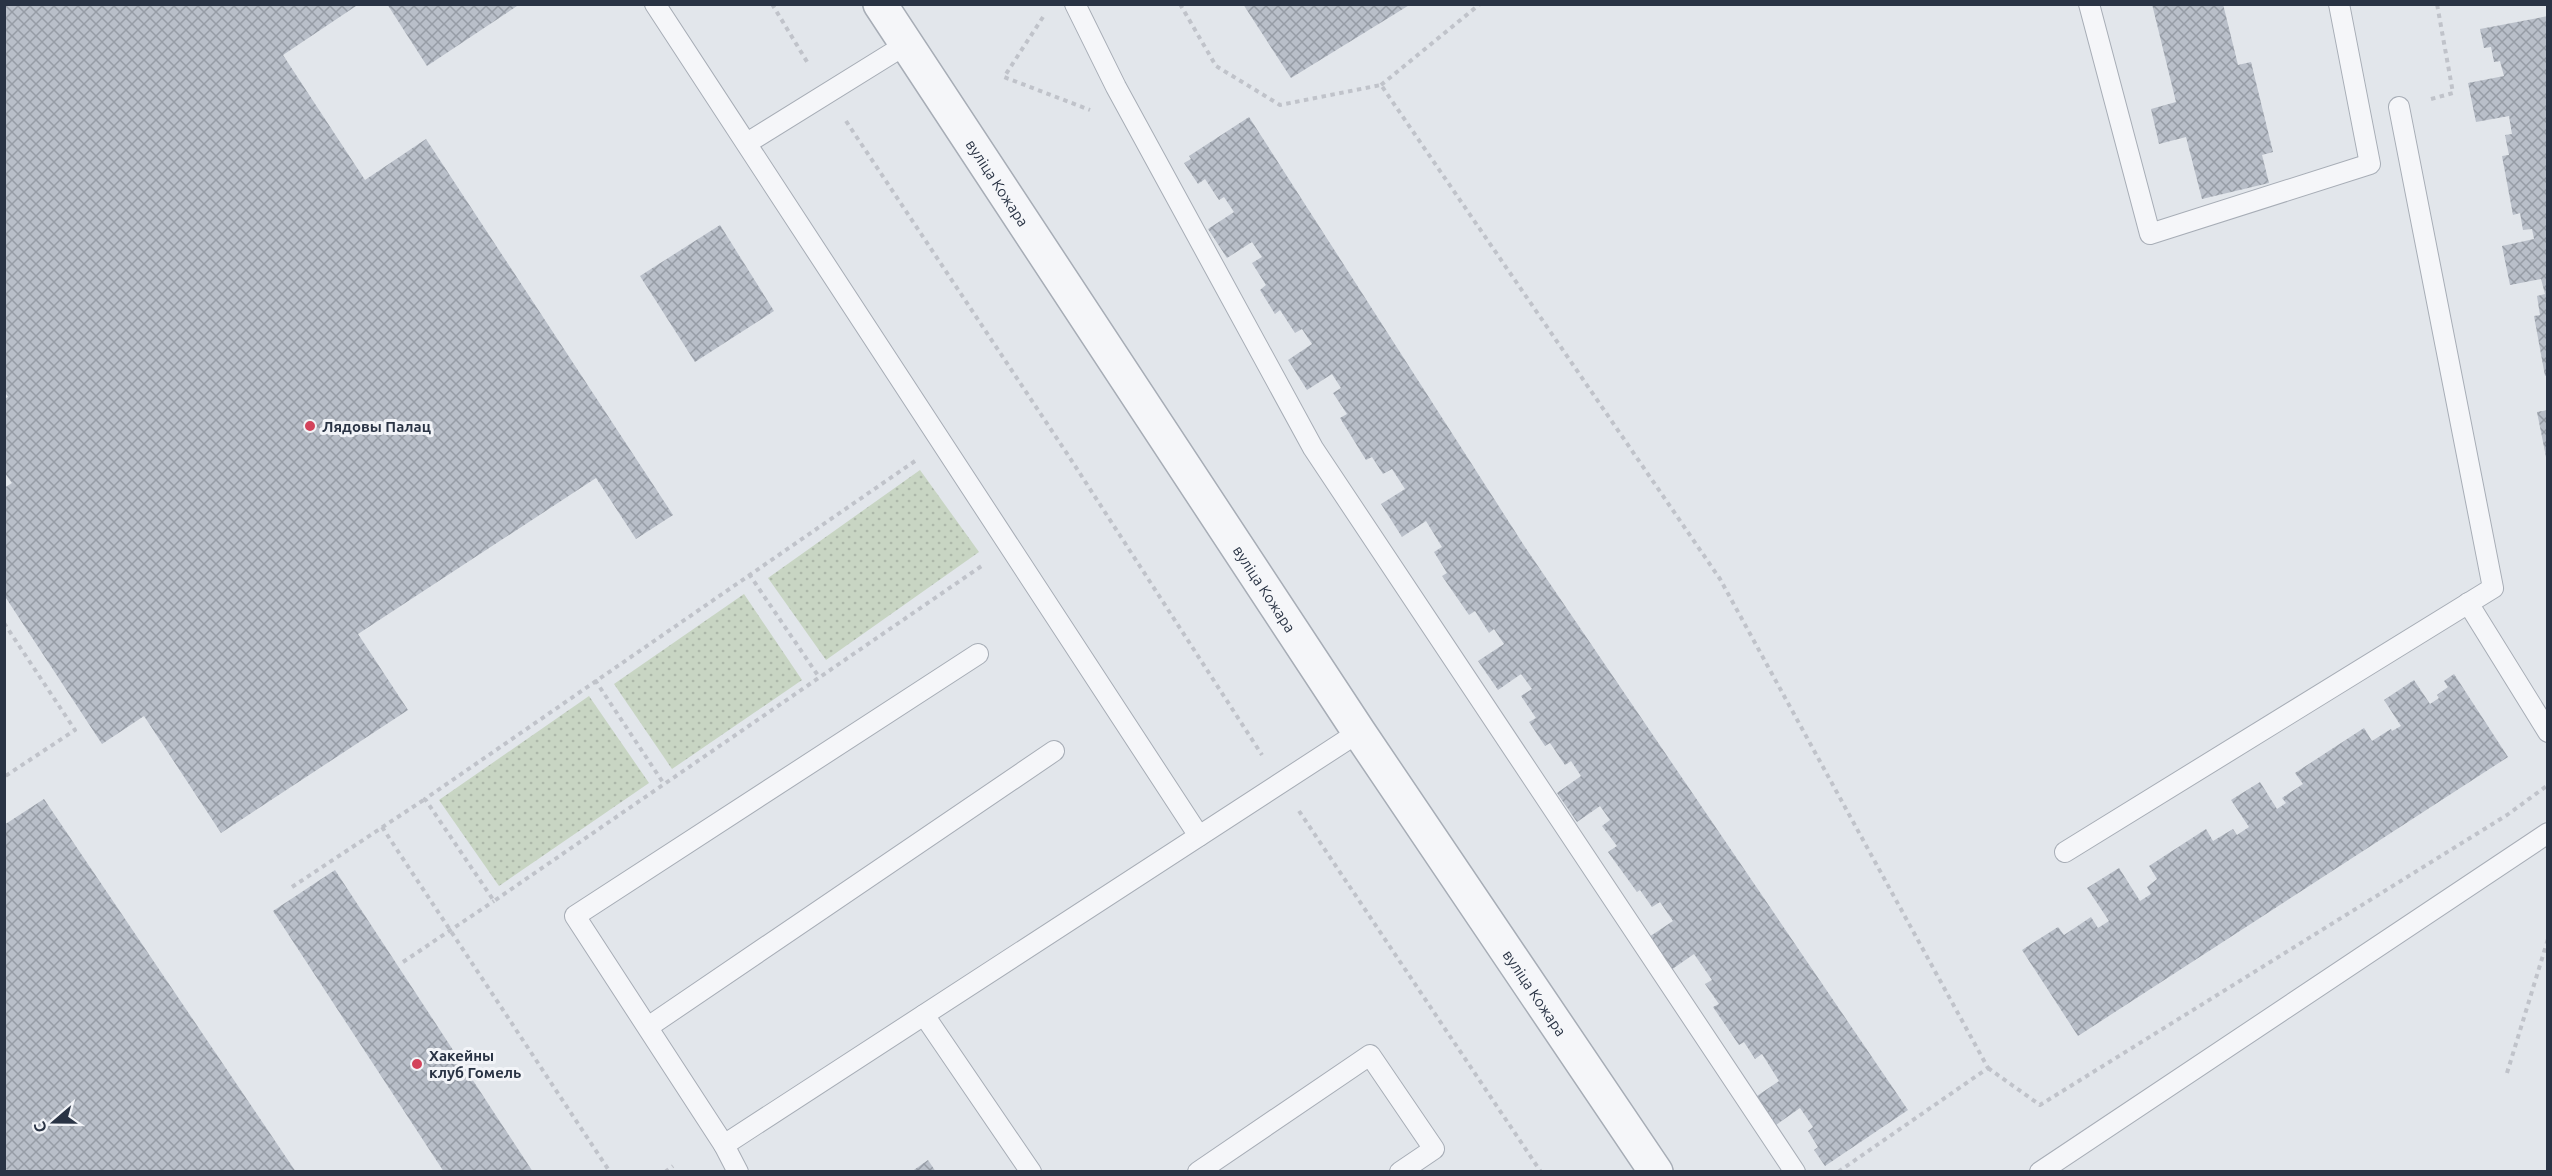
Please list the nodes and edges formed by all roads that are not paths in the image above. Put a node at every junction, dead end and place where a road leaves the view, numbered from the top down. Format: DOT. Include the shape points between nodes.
graph roads {
  1 [pos="655,4"];
  2 [pos="1075,4"];
  3 [pos="2089,4"];
  4 [pos="2339,4"];
  5 [pos="880,5"];
  6 [pos="905,45"];
  7 [pos="2399,107"];
  8 [pos="747,143"];
  9 [pos="2468,603"];
  10 [pos="978,654"];
  11 [pos="1359,732"];
  12 [pos="2547,732"];
  13 [pos="1054,751"];
  14 [pos="2547,833"];
  15 [pos="1199,836"];
  16 [pos="2065,852"];
  17 [pos="924,1015"];
  18 [pos="648,1027"];
  19 [pos="724,1145"];
  20 [pos="738,1172"];
  21 [pos="1031,1172"];
  22 [pos="1198,1172"];
  23 [pos="1400,1172"];
  24 [pos="1656,1172"];
  25 [pos="1795,1172"];
  26 [pos="2040,1172"];
  1 -- 8 [label="lane"];
  2 -- 25 [label="lane" via="1116,87 1313,448"];
  3 -- 4 [label="lane" via="2150,234 2370,165"];
  5 -- 6 [label="street, вуліца Кожара"];
  6 -- 8 [label="lane"];
  6 -- 11 [label="street, вуліца Кожара"];
  7 -- 9 [label="lane" via="2493,588"];
  8 -- 15 [label="lane"];
  9 -- 12 [label="lane"];
  9 -- 16 [label="lane"];
  10 -- 18 [label="lane" via="575,916"];
  11 -- 15 [label="lane"];
  11 -- 24 [label="street, вуліца Кожара"];
  13 -- 18 [label="lane"];
  14 -- 26 [label="lane"];
  15 -- 17 [label="lane"];
  17 -- 19 [label="lane"];
  17 -- 21 [label="lane"];
  18 -- 19 [label="lane"];
  19 -- 20 [label="lane"];
  22 -- 23 [label="lane" via="1370,1055 1434,1149"];
}
